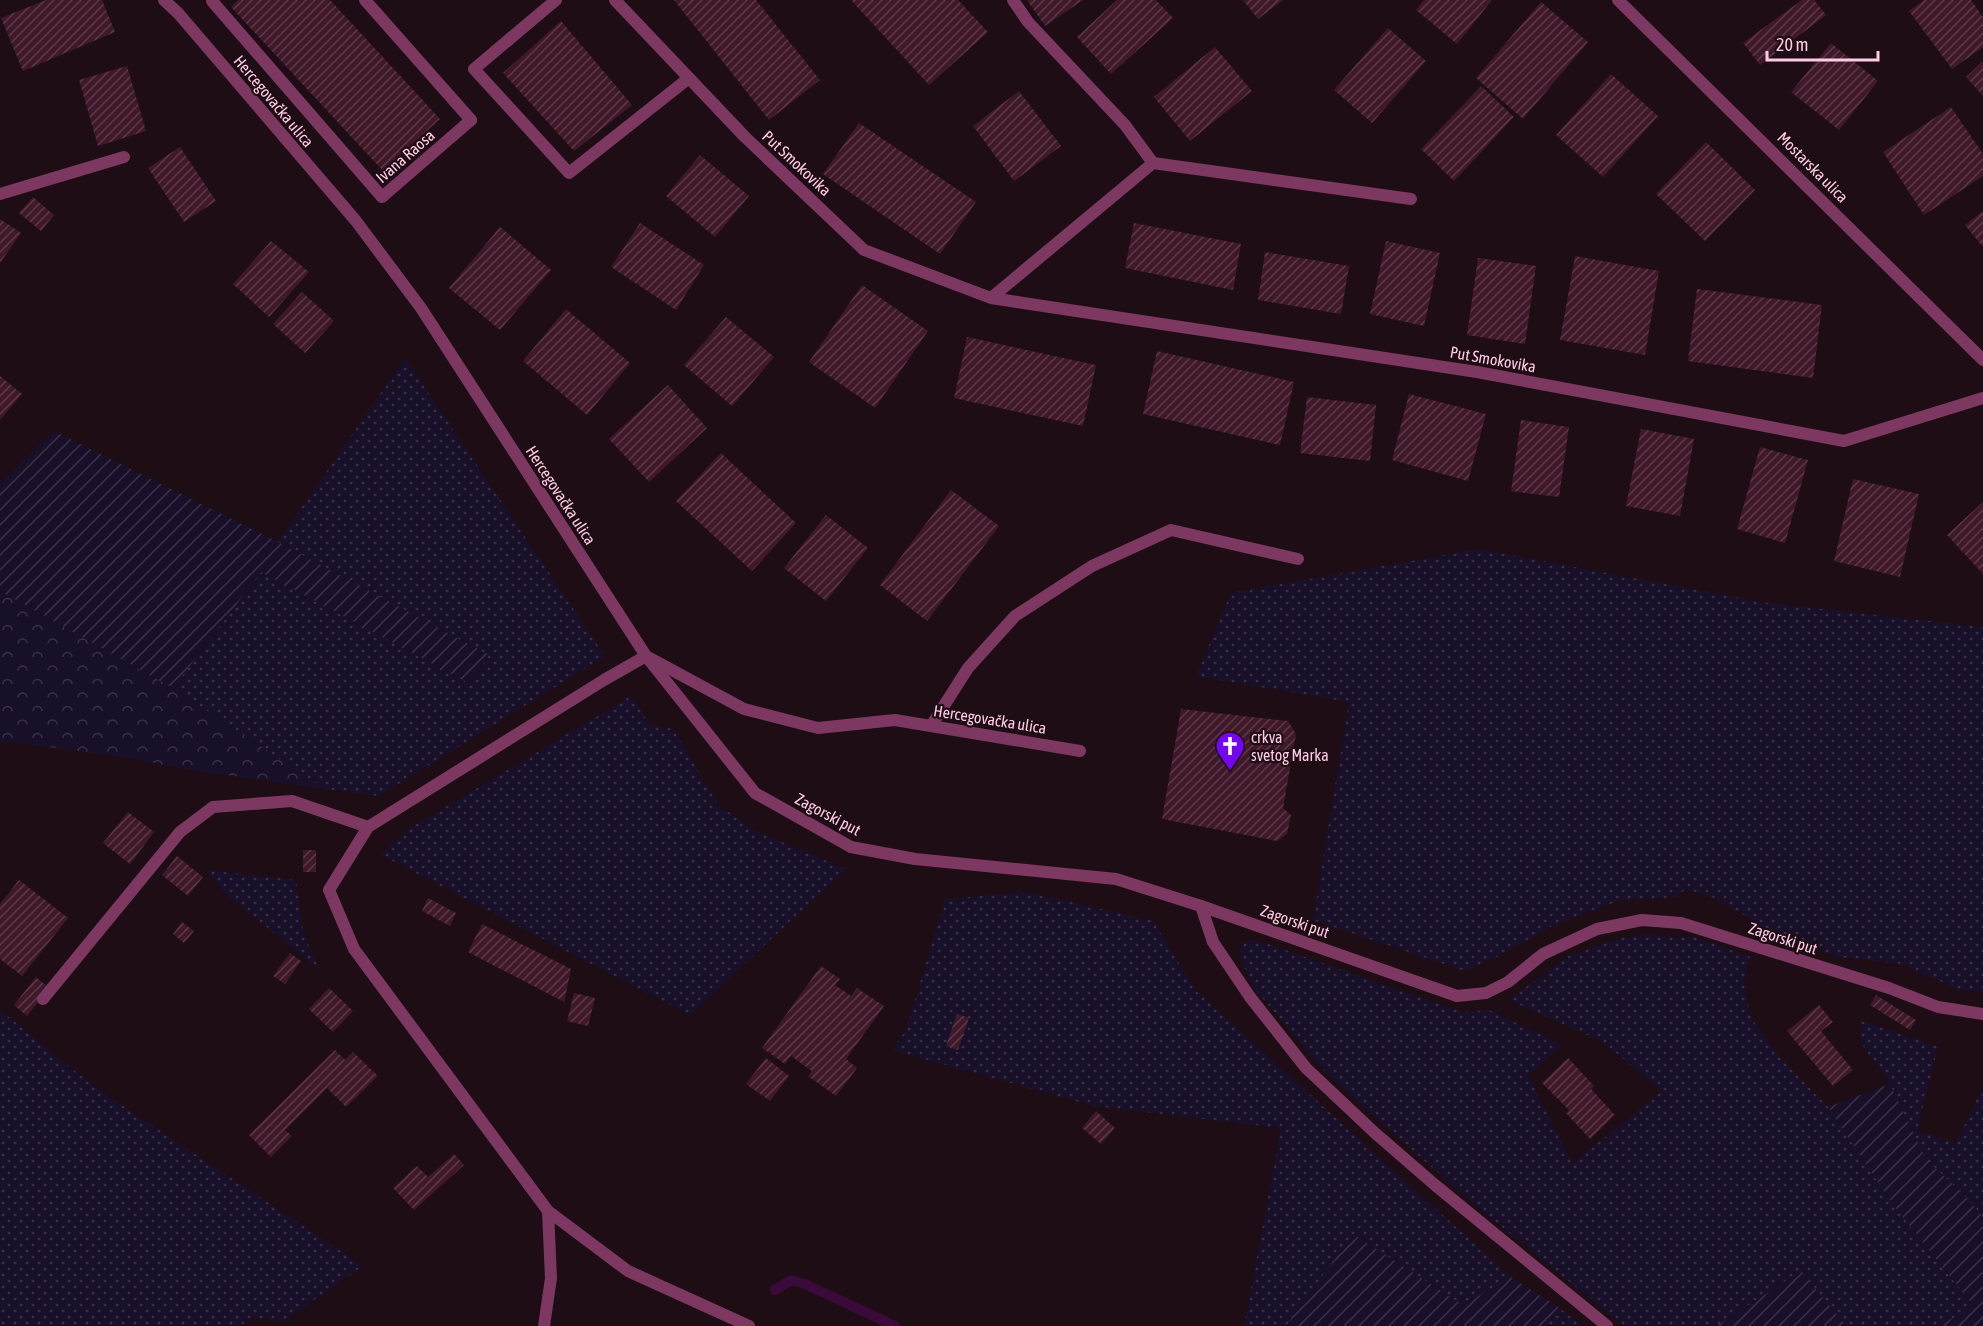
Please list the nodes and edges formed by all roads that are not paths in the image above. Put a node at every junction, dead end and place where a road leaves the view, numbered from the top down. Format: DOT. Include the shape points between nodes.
graph roads {
  1 [pos="164,0"];
  2 [pos="213,0"];
  3 [pos="365,0"];
  4 [pos="556,0"];
  5 [pos="615,0"];
  6 [pos="1013,0"];
  7 [pos="1618,0"];
  8 [pos="689,78"];
  9 [pos="124,157"];
  10 [pos="1153,163"];
  11 [pos="0,194"];
  12 [pos="1411,199"];
  13 [pos="991,298"];
  14 [pos="1983,360"];
  15 [pos="1983,399"];
  16 [pos="1298,559"];
  17 [pos="646,656"];
  18 [pos="931,726"];
  19 [pos="1080,751"];
  20 [pos="368,827"];
  21 [pos="1201,906"];
  22 [pos="43,999"];
  23 [pos="1983,1014"];
  24 [pos="548,1211"];
  25 [pos="544,1326"];
  26 [pos="749,1326"];
  27 [pos="1607,1326"];
  1 -- 17 [label="street, Hercegovačka ulica" via="356,221 421,308"];
  2 -- 3 [label="street, Ivana Raosa" via="382,197 471,120"];
  4 -- 8 [label="street" via="474,69 569,173"];
  5 -- 8 [label="street, Put Smokovika"];
  6 -- 10 [label="street" via="1028,22 1125,125"];
  7 -- 14 [label="street, Mostarska ulica"];
  8 -- 13 [label="street, Put Smokovika" via="864,250"];
  9 -- 11 [label="street"];
  10 -- 12 [label="street"];
  10 -- 13 [label="street"];
  13 -- 15 [label="street, Put Smokovika" via="1477,372 1844,441"];
  16 -- 18 [label="street" via="1171,530 1161,534 1092,566 1015,616 968,668"];
  17 -- 18 [label="street, Hercegovačka ulica" via="744,709 818,728 895,720"];
  17 -- 20 [label="street"];
  17 -- 21 [label="street, Zagorski put" via="755,793 851,847 915,859 1116,879"];
  18 -- 19 [label="street, Hercegovačka ulica"];
  20 -- 22 [label="street" via="292,801 213,807 180,832"];
  20 -- 24 [label="street" via="329,890 354,949"];
  21 -- 23 [label="street, Zagorski put" via="1457,996 1486,993 1508,982 1543,954 1598,929 1642,920 1681,923 1938,1006"];
  21 -- 27 [label="street" via="1213,942 1306,1068 1435,1185"];
  24 -- 25 [label="street" via="550,1278"];
  24 -- 26 [label="street" via="628,1271"];
}
